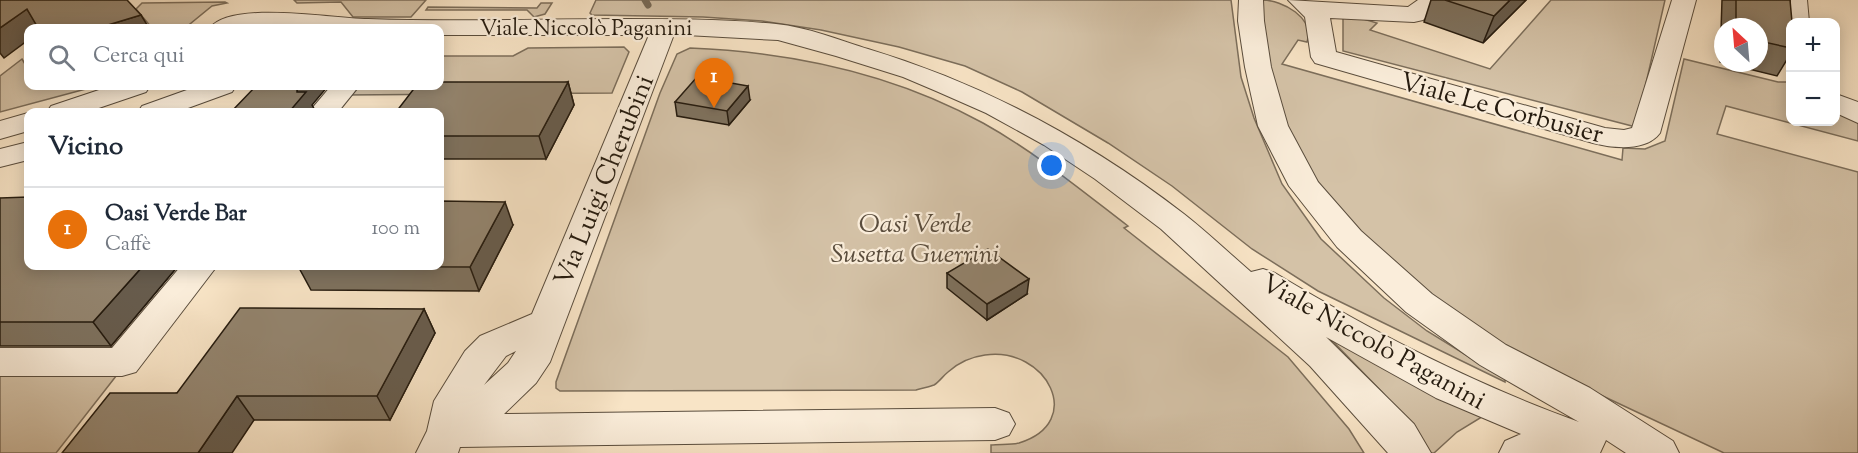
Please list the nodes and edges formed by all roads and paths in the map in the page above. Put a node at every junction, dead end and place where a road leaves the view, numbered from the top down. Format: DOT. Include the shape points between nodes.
graph roads {
  1 [pos="259,0"];
  2 [pos="267,0"];
  3 [pos="1251,0"];
  4 [pos="1433,0"];
  5 [pos="1684,0"];
  6 [pos="1795,0"];
  7 [pos="573,2"];
  8 [pos="1304,2"];
  9 [pos="1797,18"];
  10 [pos="233,24"];
  11 [pos="240,24"];
  12 [pos="301,24"];
  13 [pos="315,24"];
  14 [pos="444,27"];
  15 [pos="557,27"];
  16 [pos="660,37"];
  17 [pos="444,38"];
  18 [pos="845,50"];
  19 [pos="124,90"];
  20 [pos="211,90"];
  21 [pos="342,90"];
  22 [pos="1840,104"];
  23 [pos="73,108"];
  24 [pos="163,108"];
  25 [pos="326,108"];
  26 [pos="1858,114"];
  27 [pos="24,123"];
  28 [pos="0,129"];
  29 [pos="24,152"];
  30 [pos="0,158"];
  31 [pos="1173,222"];
  32 [pos="197,270"];
  33 [pos="0,362"];
  34 [pos="995,424"];
  35 [pos="746,440"];
  36 [pos="1586,441"];
  37 [pos="442,442"];
  38 [pos="1410,453"];
  39 [pos="1520,453"];
  40 [pos="1657,453"];
  1 -- 10 [label="street" via="261,4 252,15"];
  2 -- 13 [label="street" via="280,4 295,18"];
  3 -- 40 [label="street" via="1258,67 1273,126 1305,186 1349,239 1419,303 1494,355 1576,399"];
  4 -- 8 [label="street" via="1414,15"];
  5 -- 8 [label="street, Viale Le Corbusier" via="1644,133 1626,139 1603,137 1324,57 1317,15"];
  6 -- 9 [label="street"];
  7 -- 15 [label="street"];
  11 -- 12 [label="street, Viale Niccolò Paganini"];
  14 -- 15 [label="street, Viale Niccolò Paganini"];
  15 -- 18 [label="street, Viale Niccolò Paganini" via="779,32"];
  16 -- 17 [label="street, Viale Niccolò Paganini"];
  16 -- 18 [label="street, Viale Niccolò Paganini"];
  16 -- 37 [label="street, Via Luigi Cherubini" via="531,362 514,384"];
  18 -- 31 [label="street, Viale Niccolò Paganini" via="912,71 996,108 1106,172"];
  19 -- 23 [label="street"];
  20 -- 24 [label="street"];
  21 -- 25 [label="street"];
  22 -- 26 [label="street"];
  27 -- 28 [label="street"];
  29 -- 30 [label="street"];
  31 -- 36 [label="street, Viale Niccolò Paganini" via="1331,323 1431,377 1499,409"];
  31 -- 38 [label="street, Viale Niccolò Paganini" via="1323,356 1399,436"];
  32 -- 33 [label="street" via="122,362"];
  34 -- 35 [label="street"];
  35 -- 37 [label="street"];
  36 -- 39 [label="street" via="1532,447"];
  36 -- 40 [label="street"];
}
